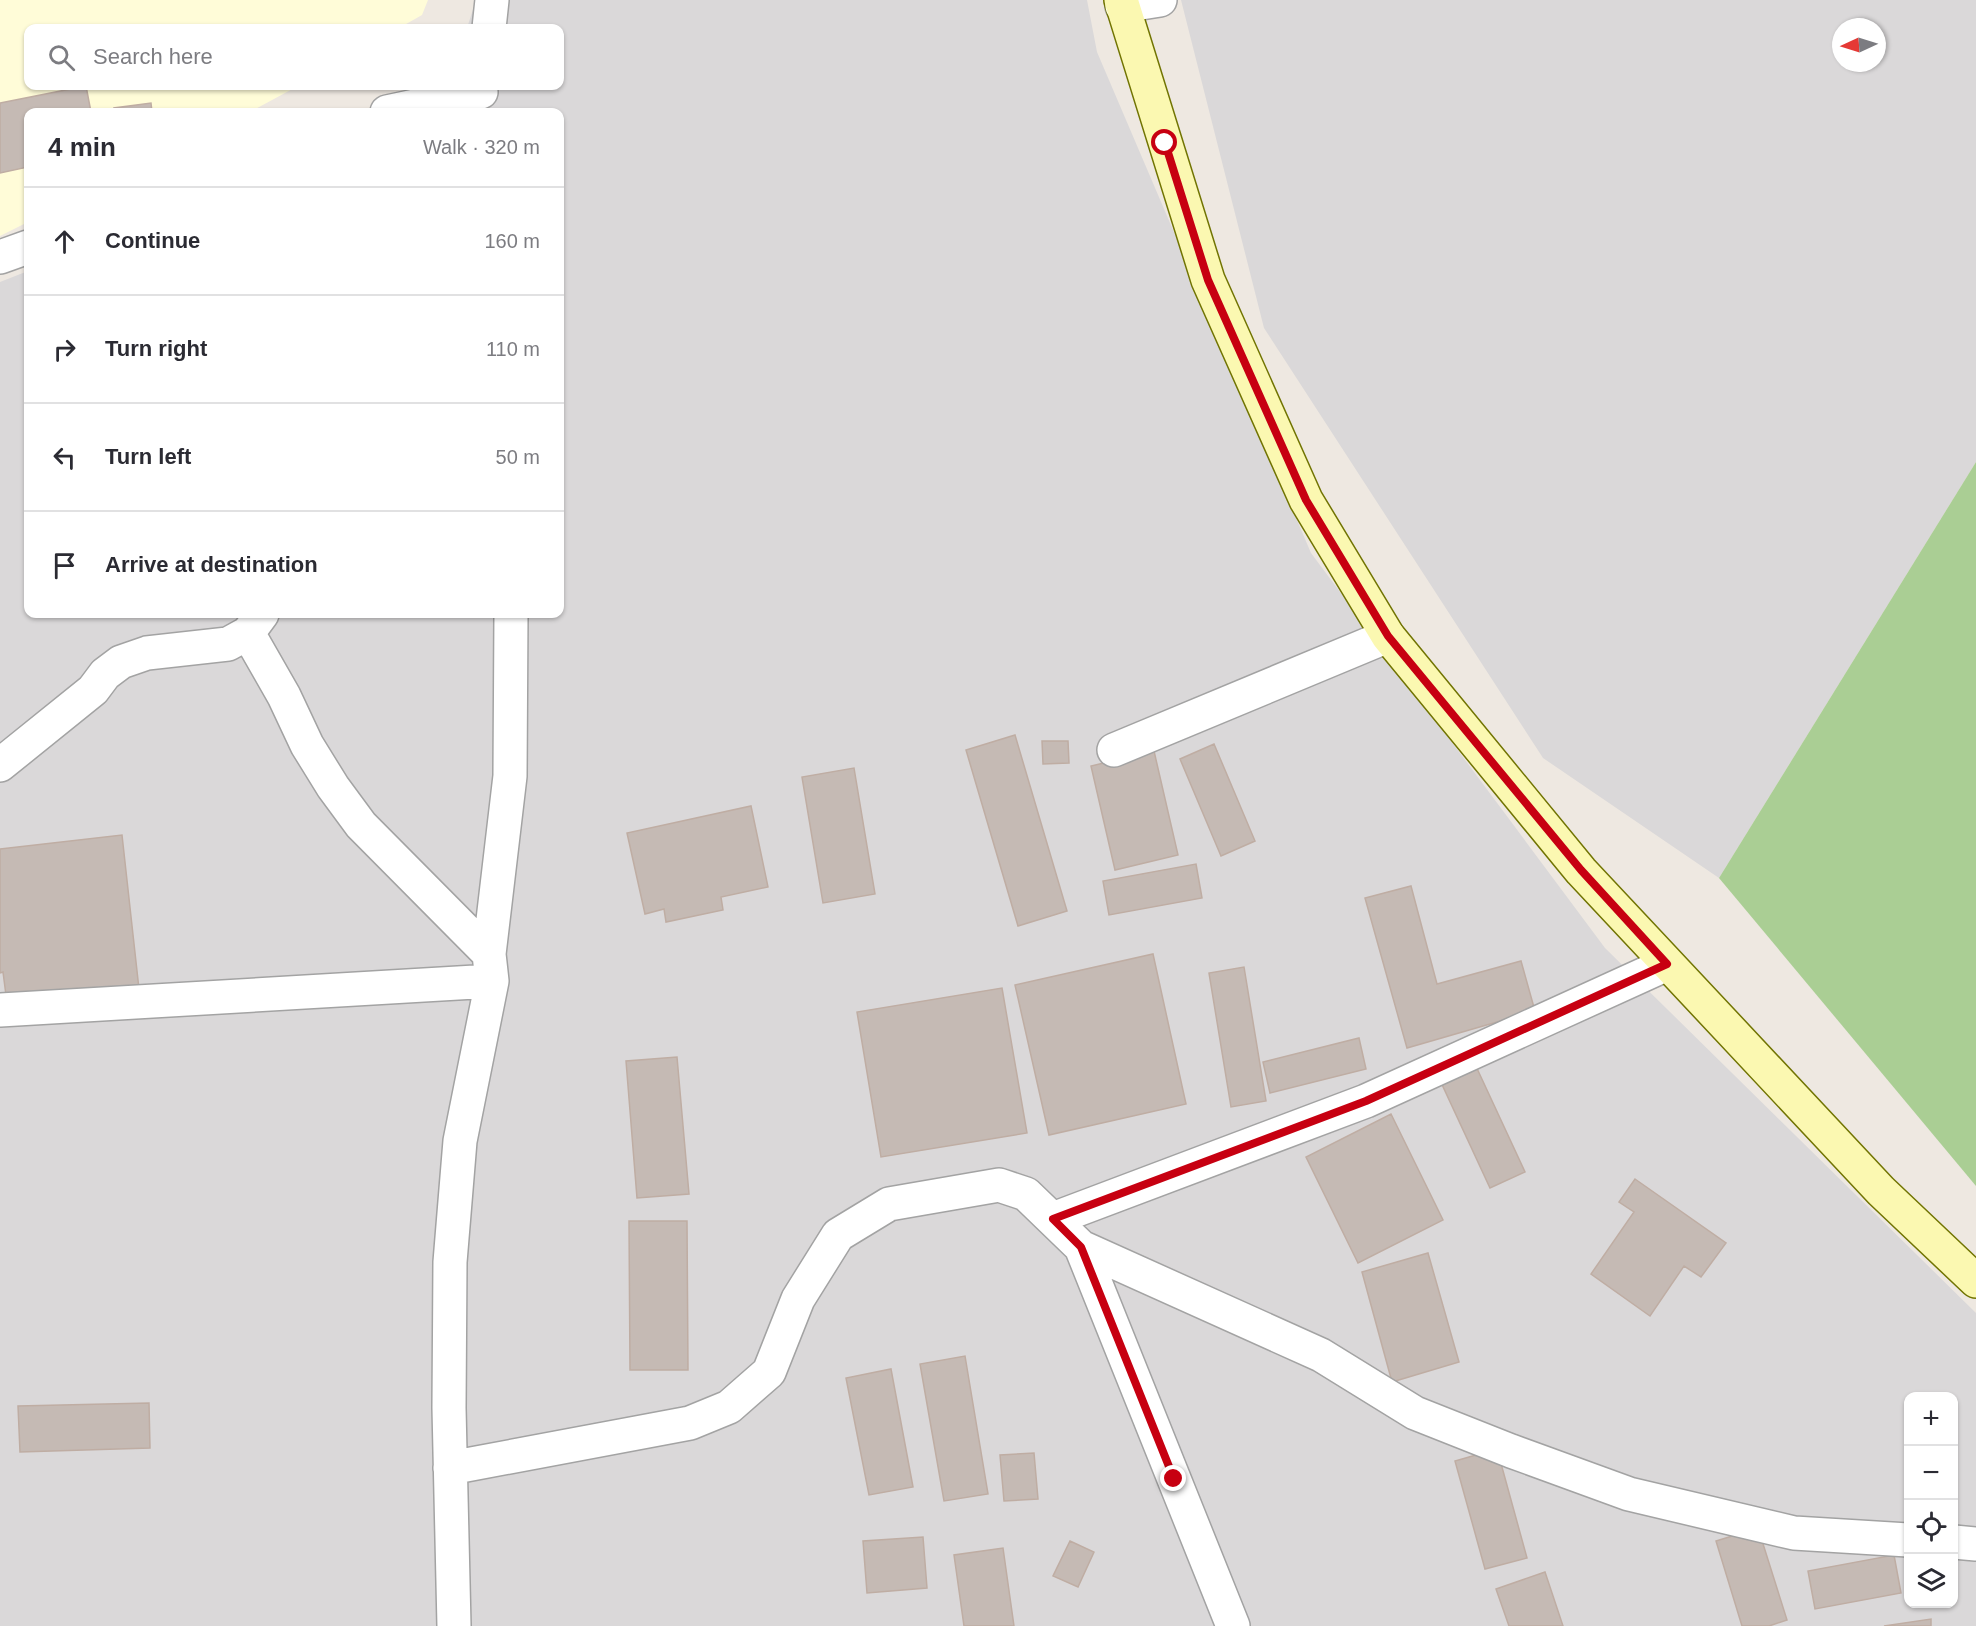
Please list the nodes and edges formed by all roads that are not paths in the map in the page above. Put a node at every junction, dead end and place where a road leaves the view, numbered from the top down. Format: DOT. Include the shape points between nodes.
graph roads {
  1 [pos="492,0"];
  2 [pos="1160,0"];
  3 [pos="1122,3"];
  4 [pos="489,24"];
  5 [pos="481,97"];
  6 [pos="412,108"];
  7 [pos="24,248"];
  8 [pos="0,257"];
  9 [pos="511,618"];
  10 [pos="255,623"];
  11 [pos="1388,636"];
  12 [pos="1114,750"];
  13 [pos="0,765"];
  14 [pos="1667,964"];
  15 [pos="491,967"];
  16 [pos="0,1010"];
  17 [pos="1053,1219"];
  18 [pos="1081,1247"];
  19 [pos="1976,1281"];
  20 [pos="450,1468"];
  21 [pos="1904,1540"];
  22 [pos="1958,1542"];
  23 [pos="1976,1544"];
  24 [pos="454,1626"];
  25 [pos="1233,1626"];
  1 -- 4 [label="street"];
  2 -- 3 [label="street"];
  3 -- 11 [label="main road" via="1208,280 1306,500"];
  5 -- 6 [label="street"];
  7 -- 8 [label="street"];
  9 -- 15 [label="street" via="510,776"];
  10 -- 13 [label="street" via="228,644 147,653 121,662 93,690"];
  10 -- 15 [label="street" via="307,745 333,787 368,832"];
  11 -- 12 [label="street"];
  11 -- 14 [label="main road" via="1581,870"];
  14 -- 17 [label="street" via="1366,1101"];
  14 -- 19 [label="main road" via="1881,1191"];
  15 -- 16 [label="street"];
  15 -- 20 [label="street" via="460,1141 450,1262"];
  17 -- 18 [label="street"];
  17 -- 20 [label="street" via="1026,1194 999,1185 889,1204 838,1235 798,1299 769,1372 729,1407 690,1423"];
  18 -- 21 [label="street" via="1321,1355 1415,1413 1629,1494 1794,1533"];
  18 -- 25 [label="street"];
  20 -- 24 [label="street"];
  22 -- 23 [label="street"];
}
